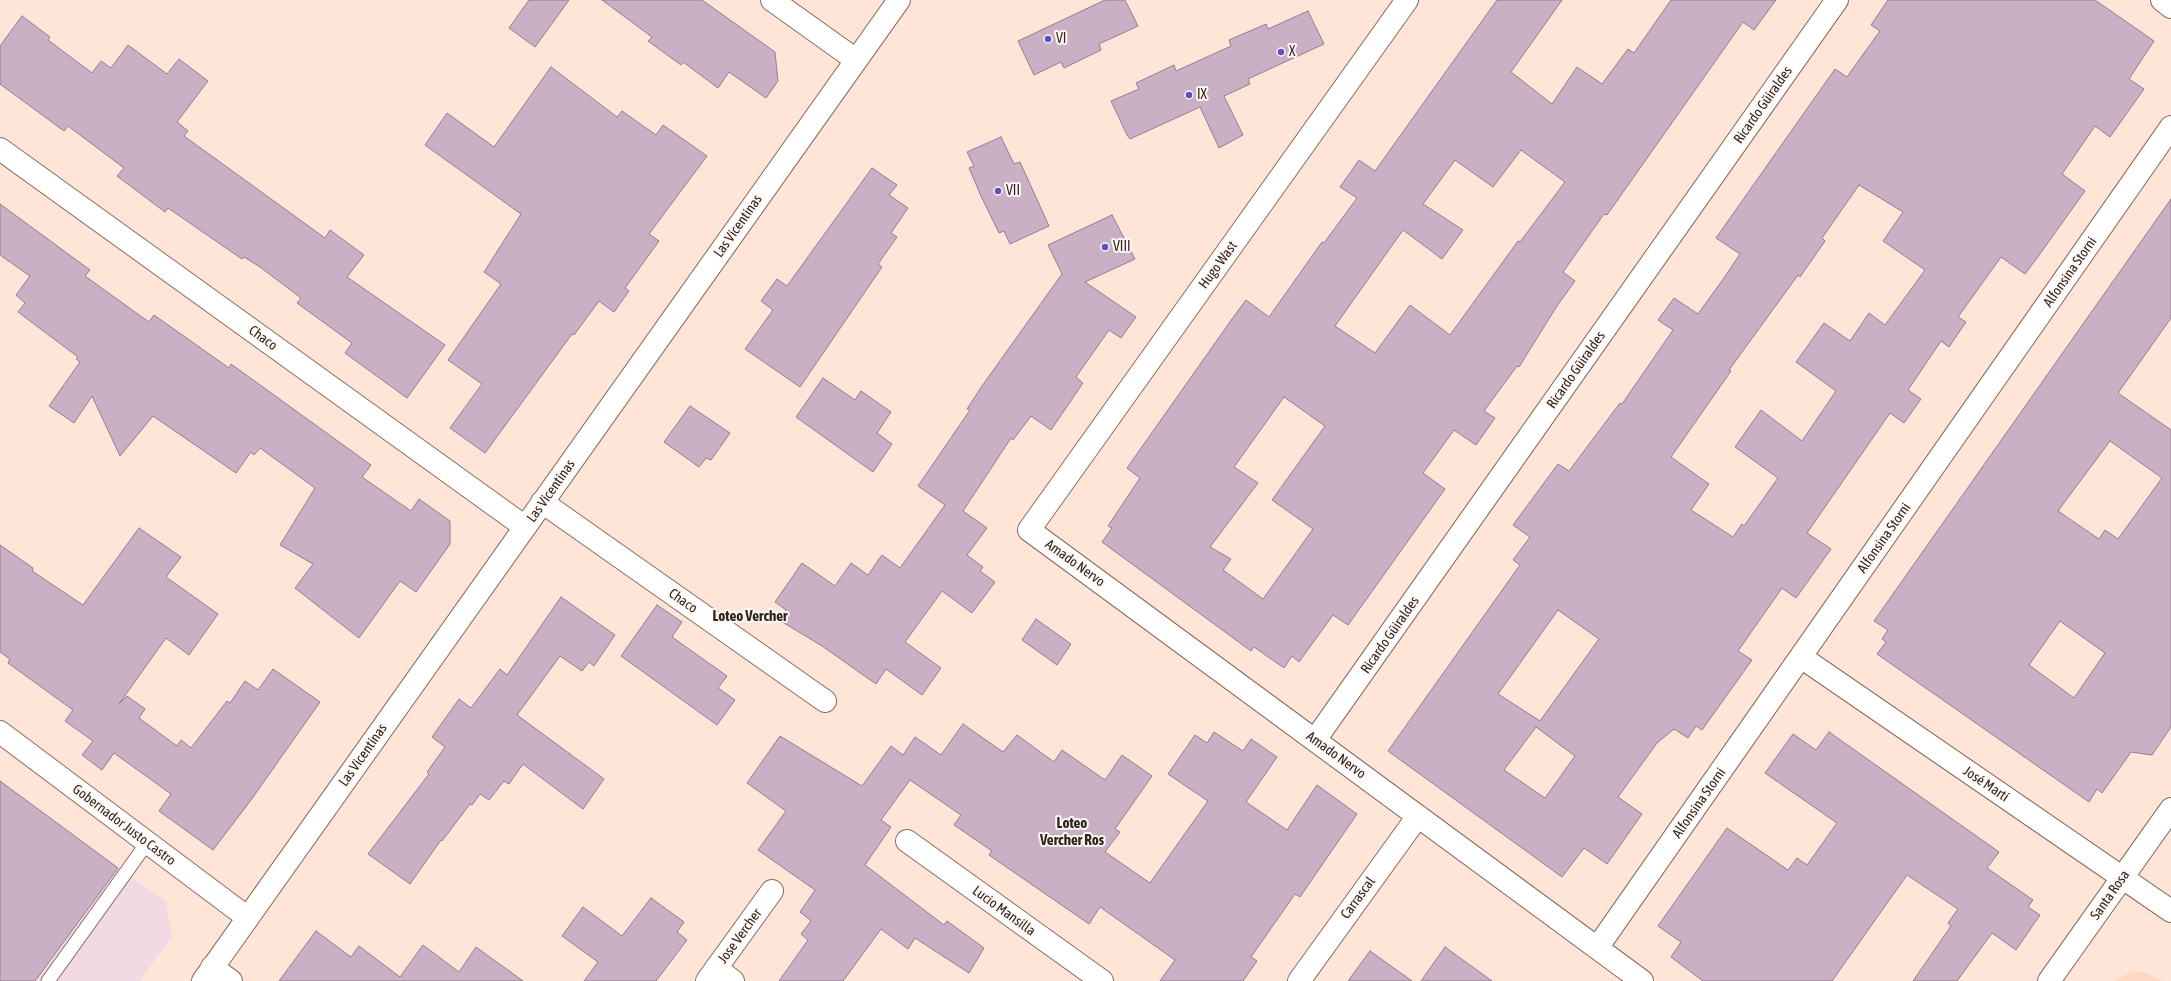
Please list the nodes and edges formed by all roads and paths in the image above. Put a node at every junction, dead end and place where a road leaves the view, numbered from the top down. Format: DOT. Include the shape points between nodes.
graph roads {
  1 [pos="772,0"];
  2 [pos="899,0"];
  3 [pos="1407,0"];
  4 [pos="1837,0"];
  5 [pos="2162,0"];
  6 [pos="2171,7"];
  7 [pos="856,60"];
  8 [pos="2171,127"];
  9 [pos="0,149"];
  10 [pos="542,502"];
  11 [pos="525,527"];
  12 [pos="1029,530"];
  13 [pos="1801,657"];
  14 [pos="824,701"];
  15 [pos="0,732"];
  16 [pos="1315,740"];
  17 [pos="2171,809"];
  18 [pos="1418,816"];
  19 [pos="907,841"];
  20 [pos="147,843"];
  21 [pos="2122,878"];
  22 [pos="772,891"];
  23 [pos="2171,911"];
  24 [pos="248,918"];
  25 [pos="1597,948"];
  26 [pos="207,974"];
  27 [pos="719,977"];
  28 [pos="48,981"];
  29 [pos="230,981"];
  30 [pos="1102,981"];
  31 [pos="1298,981"];
  32 [pos="1642,981"];
  33 [pos="2050,981"];
  1 -- 7 [label="street"];
  2 -- 7 [label="street, Las Vicentinas"];
  3 -- 12 [label="street, Hugo Wast"];
  4 -- 16 [label="street, Ricardo Güiraldes"];
  5 -- 6 [label="street"];
  7 -- 10 [label="street, Las Vicentinas"];
  8 -- 13 [label="street, Alfonsina Storni"];
  9 -- 11 [label="street, Chaco"];
  10 -- 11 [label="street, Las Vicentinas"];
  10 -- 14 [label="street, Chaco"];
  11 -- 24 [label="street, Las Vicentinas"];
  12 -- 16 [label="street, Amado Nervo"];
  13 -- 21 [label="street, José Martí"];
  13 -- 25 [label="street, Alfonsina Storni"];
  15 -- 20 [label="street, Gobernador Justo Castro"];
  16 -- 18 [label="street, Amado Nervo"];
  17 -- 21 [label="street, Santa Rosa"];
  18 -- 25 [label="street, Amado Nervo"];
  18 -- 31 [label="street, Carrascal"];
  19 -- 30 [label="street, Lucio Mansilla"];
  20 -- 24 [label="street, Gobernador Justo Castro"];
  20 -- 28 [label="lane"];
  21 -- 23 [label="street, José Martí"];
  21 -- 33 [label="street, Santa Rosa"];
  22 -- 27 [label="street, Jose Vercher"];
  24 -- 26 [label="street, Las Vicentinas"];
  25 -- 32 [label="street, Amado Nervo"];
  26 -- 29 [label="street"];
}
